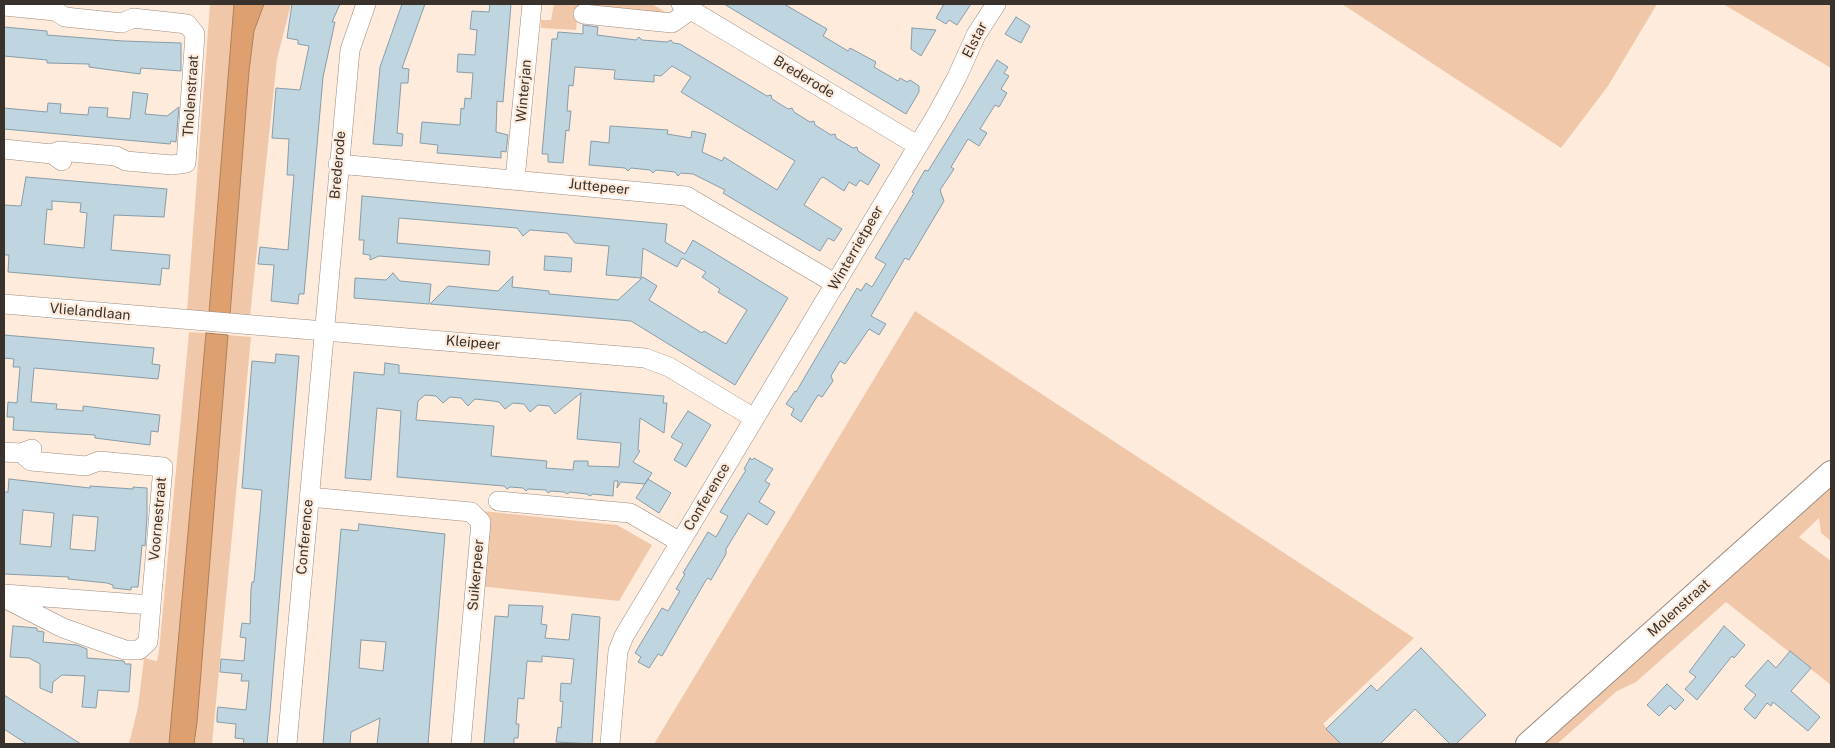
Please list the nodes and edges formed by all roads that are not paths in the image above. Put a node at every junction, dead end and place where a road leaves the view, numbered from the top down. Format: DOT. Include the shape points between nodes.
graph roads {
  1 [pos="366,4"];
  2 [pos="532,4"];
  3 [pos="996,4"];
  4 [pos="4,6"];
  5 [pos="687,7"];
  6 [pos="583,14"];
  7 [pos="957,77"];
  8 [pos="917,144"];
  9 [pos="4,149"];
  10 [pos="338,164"];
  11 [pos="515,179"];
  12 [pos="836,284"];
  13 [pos="4,304"];
  14 [pos="177,320"];
  15 [pos="323,330"];
  16 [pos="754,418"];
  17 [pos="12,452"];
  18 [pos="1831,472"];
  19 [pos="309,496"];
  20 [pos="498,501"];
  21 [pos="680,542"];
  22 [pos="4,594"];
  23 [pos="4,598"];
  24 [pos="151,605"];
  25 [pos="287,744"];
  26 [pos="461,744"];
  27 [pos="610,744"];
  28 [pos="1526,744"];
  1 -- 10 [label="street, Brederode" via="350,50"];
  2 -- 11 [label="street, Winterjan"];
  3 -- 7 [label="street, Elstar" via="976,35"];
  4 -- 9 [label="street, Tholenstraat" via="55,11 66,6 125,12 133,18 187,24 195,34 186,163 126,161 117,167 59,161 52,154"];
  5 -- 6 [label="street, Brederode" via="672,23"];
  5 -- 8 [label="street, Brederode"];
  7 -- 8 [label="street, Winterrietpeer"];
  8 -- 12 [label="street, Winterrietpeer"];
  10 -- 11 [label="street, Juttepeer"];
  10 -- 15 [label="street, Brederode"];
  11 -- 12 [label="street, Juttepeer" via="686,196"];
  12 -- 16 [label="street, Winterrietpeer"];
  13 -- 14 [label="street, Vlielandlaan"];
  14 -- 15 [label="street, Kleipeer"];
  15 -- 16 [label="street, Kleipeer" via="645,358 669,366"];
  15 -- 19 [label="street, Conference"];
  16 -- 21 [label="street, Conference"];
  17 -- 24 [label="street, Voornestraat" via="31,461 86,466 99,461 163,468"];
  18 -- 28 [label="street, Molenstraat"];
  19 -- 25 [label="street, Conference"];
  19 -- 26 [label="street, Suikerpeer" via="471,512 481,522"];
  20 -- 21 [label="street" via="630,513"];
  21 -- 27 [label="street, Conference" via="618,651"];
  22 -- 24 [label="street"];
  23 -- 24 [label="street, Voornestraat" via="63,628 124,650 139,650 148,642"];
}
